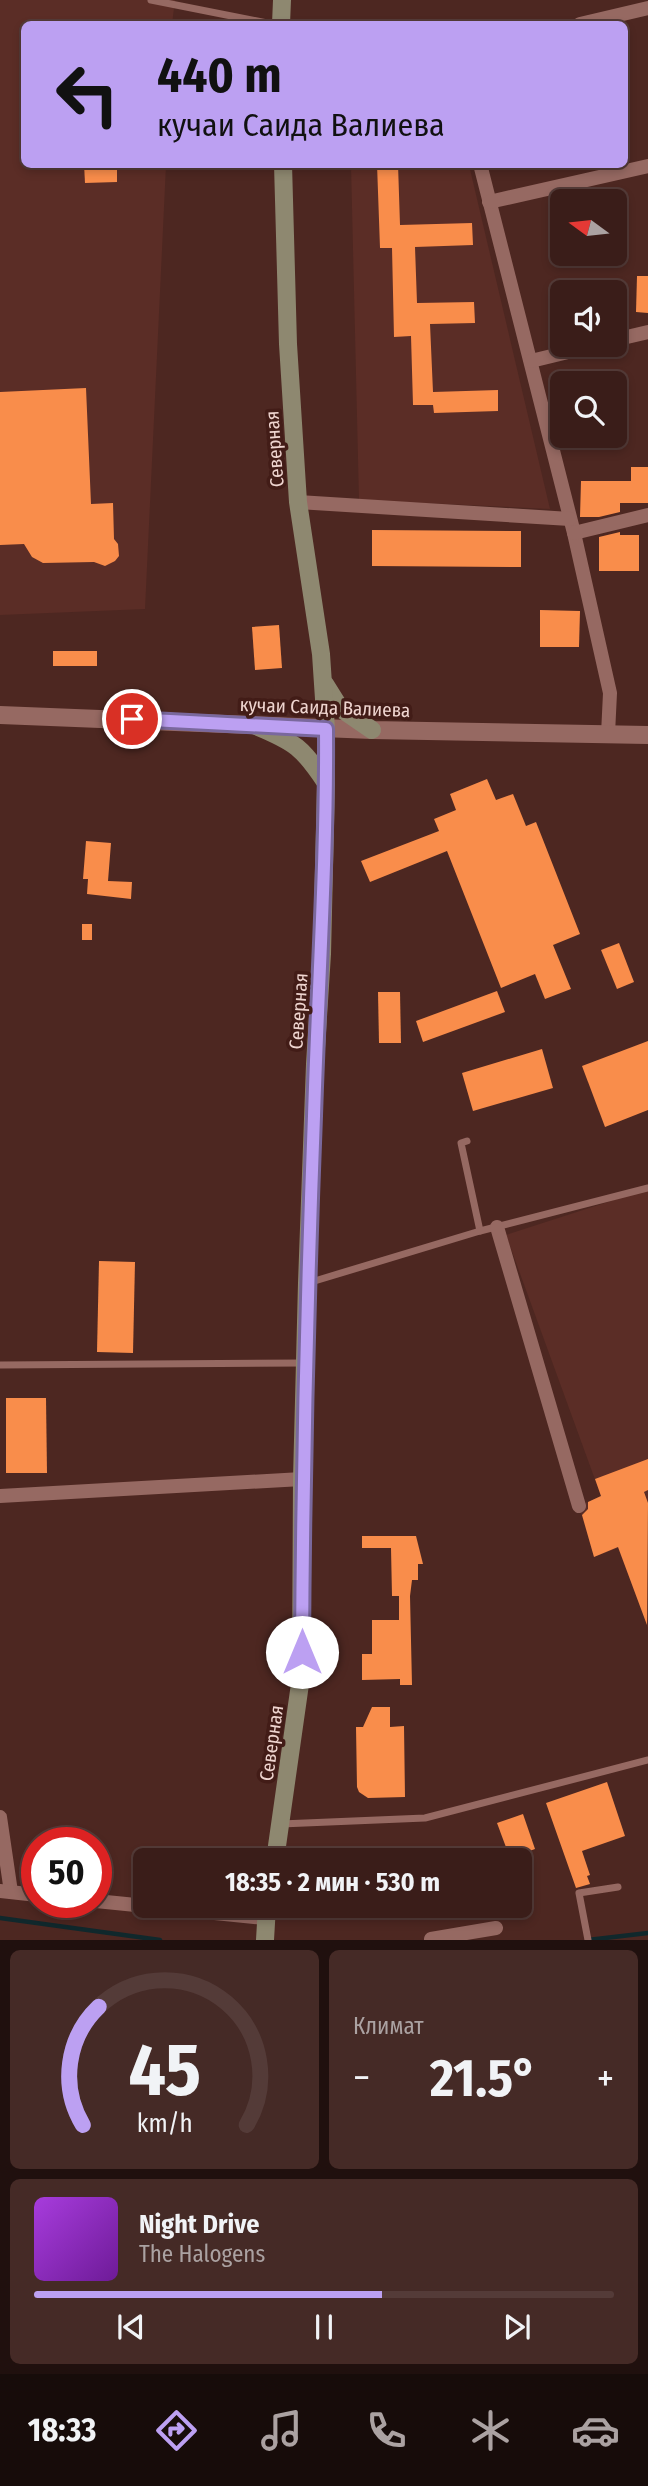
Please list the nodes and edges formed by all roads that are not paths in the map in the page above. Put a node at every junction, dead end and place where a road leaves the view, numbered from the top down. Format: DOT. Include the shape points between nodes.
graph roads {
  1 [pos="151,0"];
  2 [pos="282,0"];
  3 [pos="648,8"];
  4 [pos="257,21"];
  5 [pos="281,21"];
  6 [pos="593,21"];
  7 [pos="648,166"];
  8 [pos="283,168"];
  9 [pos="481,168"];
  10 [pos="489,202"];
  11 [pos="648,332"];
  12 [pos="627,337"];
  13 [pos="550,356"];
  14 [pos="531,361"];
  15 [pos="298,502"];
  16 [pos="648,515"];
  17 [pos="572,526"];
  18 [pos="324,681"];
  19 [pos="0,715"];
  20 [pos="256,726"];
  21 [pos="326,729"];
  22 [pos="372,730"];
  23 [pos="608,734"];
  24 [pos="648,735"];
  25 [pos="326,783"];
  26 [pos="467,1141"];
  27 [pos="648,1188"];
  28 [pos="496,1227"];
  29 [pos="480,1231"];
  30 [pos="307,1283"];
  31 [pos="306,1363"];
  32 [pos="0,1365"];
  33 [pos="303,1479"];
  34 [pos="0,1496"];
  35 [pos="579,1506"];
  36 [pos="648,1760"];
  37 [pos="0,1817"];
  38 [pos="281,1824"];
  39 [pos="277,1848"];
  40 [pos="618,1887"];
  41 [pos="5,1892"];
  42 [pos="112,1902"];
  43 [pos="133,1903"];
  44 [pos="266,1918"];
  45 [pos="496,1928"];
  46 [pos="476,1936"];
  47 [pos="587,1937"];
  48 [pos="432,1939"];
  49 [pos="265,1940"];
  1 -- 4 [label="lane"];
  2 -- 5 [label="main road"];
  3 -- 6 [label="street"];
  7 -- 10 [label="street"];
  8 -- 15 [label="main road, Северная"];
  9 -- 10 [label="street"];
  10 -- 14 [label="street"];
  11 -- 12 [label="street"];
  13 -- 14 [label="street"];
  14 -- 17 [label="street"];
  15 -- 17 [label="street"];
  15 -- 18 [label="main road, Северная"];
  16 -- 17 [label="street"];
  17 -- 23 [label="street" via="610,693"];
  18 -- 21 [label="main road, Северная"];
  18 -- 22 [label="main road" via="340,708"];
  19 -- 20 [label="street, кучаи Саида Валиева"];
  20 -- 21 [label="street, кучаи Саида Валиева"];
  20 -- 25 [label="main road" via="295,744"];
  21 -- 22 [label="street, кучаи Саида Валиева"];
  21 -- 25 [label="main road, Северная"];
  22 -- 23 [label="street, кучаи Саида Валиева"];
  23 -- 24 [label="street, кучаи Саида Валиева"];
  25 -- 30 [label="main road, Северная"];
  26 -- 29 [label="lane" via="461,1143"];
  27 -- 28 [label="lane"];
  28 -- 29 [label="lane"];
  28 -- 35 [label="street"];
  29 -- 30 [label="lane"];
  30 -- 31 [label="main road, Северная"];
  31 -- 32 [label="lane"];
  31 -- 33 [label="main road, Северная"];
  33 -- 34 [label="street"];
  33 -- 38 [label="main road, Северная" via="301,1677"];
  36 -- 38 [label="lane" via="425,1818"];
  37 -- 41 [label="street"];
  38 -- 39 [label="main road, Северная"];
  40 -- 47 [label="lane" via="579,1893"];
  42 -- 43 [label="street"];
  44 -- 49 [label="main road"];
  45 -- 46 [label="street"];
  46 -- 48 [label="street"];
}
